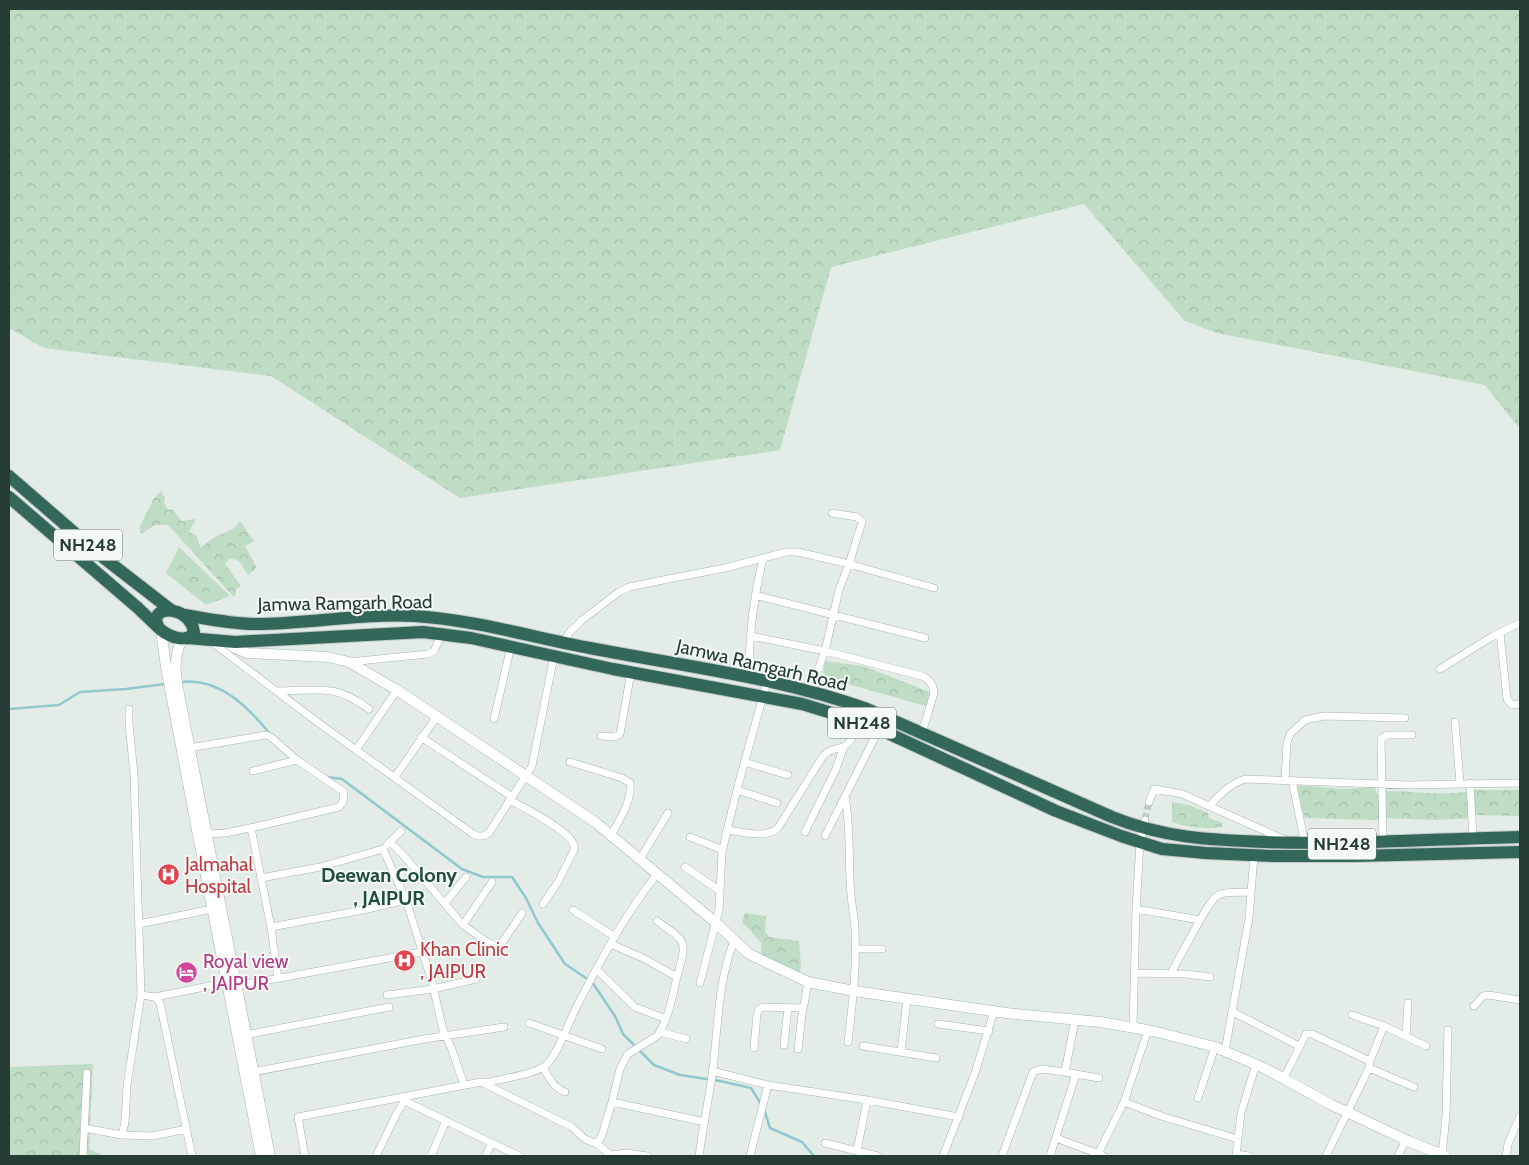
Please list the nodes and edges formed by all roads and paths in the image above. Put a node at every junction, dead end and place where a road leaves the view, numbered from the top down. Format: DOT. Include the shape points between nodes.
graph roads {
  1 [pos="9,476"];
  2 [pos="9,496"];
  3 [pos="832,513"];
  4 [pos="763,559"];
  5 [pos="849,564"];
  6 [pos="934,588"];
  7 [pos="755,595"];
  8 [pos="171,610"];
  9 [pos="185,615"];
  10 [pos="834,615"];
  11 [pos="1520,623"];
  12 [pos="160,629"];
  13 [pos="1500,633"];
  14 [pos="442,634"];
  15 [pos="751,636"];
  16 [pos="185,638"];
  17 [pos="925,638"];
  18 [pos="209,640"];
  19 [pos="226,641"];
  20 [pos="562,643"];
  21 [pos="511,646"];
  22 [pos="825,651"];
  23 [pos="554,656"];
  24 [pos="349,662"];
  25 [pos="170,666"];
  26 [pos="1440,668"];
  27 [pos="631,672"];
  28 [pos="749,677"];
  29 [pos="767,682"];
  30 [pos="397,690"];
  31 [pos="278,691"];
  32 [pos="810,692"];
  33 [pos="175,693"];
  34 [pos="763,696"];
  35 [pos="1520,704"];
  36 [pos="369,709"];
  37 [pos="129,710"];
  38 [pos="437,716"];
  39 [pos="1406,718"];
  40 [pos="494,719"];
  41 [pos="862,722"];
  42 [pos="1455,722"];
  43 [pos="879,730"];
  44 [pos="922,733"];
  45 [pos="1412,735"];
  46 [pos="601,736"];
  47 [pos="421,737"];
  48 [pos="844,746"];
  49 [pos="189,748"];
  50 [pos="356,750"];
  51 [pos="298,760"];
  52 [pos="570,762"];
  53 [pos="744,762"];
  54 [pos="253,771"];
  55 [pos="788,775"];
  56 [pos="526,777"];
  57 [pos="394,778"];
  58 [pos="1288,780"];
  59 [pos="1460,783"];
  60 [pos="1470,783"];
  61 [pos="1520,784"];
  62 [pos="1381,785"];
  63 [pos="737,790"];
  64 [pos="845,796"];
  65 [pos="511,799"];
  66 [pos="776,802"];
  67 [pos="1149,802"];
  68 [pos="1210,805"];
  69 [pos="668,813"];
  70 [pos="1144,824"];
  71 [pos="251,828"];
  72 [pos="727,830"];
  73 [pos="401,831"];
  74 [pos="805,832"];
  75 [pos="206,834"];
  76 [pos="611,835"];
  77 [pos="825,836"];
  78 [pos="690,837"];
  79 [pos="1520,837"];
  80 [pos="1473,838"];
  81 [pos="390,842"];
  82 [pos="1140,843"];
  83 [pos="1299,843"];
  84 [pos="1383,843"];
  85 [pos="384,849"];
  86 [pos="723,850"];
  87 [pos="1520,852"];
  88 [pos="1254,855"];
  89 [pos="640,859"];
  90 [pos="685,867"];
  91 [pos="658,873"];
  92 [pos="466,877"];
  93 [pos="261,878"];
  94 [pos="492,882"];
  95 [pos="720,892"];
  96 [pos="1251,892"];
  97 [pos="406,900"];
  98 [pos="445,903"];
  99 [pos="543,904"];
  100 [pos="212,909"];
  101 [pos="1136,909"];
  102 [pos="573,910"];
  103 [pos="522,913"];
  104 [pos="1200,920"];
  105 [pos="657,921"];
  106 [pos="715,922"];
  107 [pos="139,924"];
  108 [pos="463,925"];
  109 [pos="272,927"];
  110 [pos="615,937"];
  111 [pos="734,941"];
  112 [pos="611,944"];
  113 [pos="856,949"];
  114 [pos="882,949"];
  115 [pos="422,952"];
  116 [pos="596,971"];
  117 [pos="1134,973"];
  118 [pos="1172,973"];
  119 [pos="677,977"];
  120 [pos="1210,977"];
  121 [pos="278,979"];
  122 [pos="476,979"];
  123 [pos="808,982"];
  124 [pos="232,983"];
  125 [pos="700,983"];
  126 [pos="433,988"];
  127 [pos="854,992"];
  128 [pos="141,995"];
  129 [pos="387,995"];
  130 [pos="155,997"];
  131 [pos="907,999"];
  132 [pos="1520,1000"];
  133 [pos="1408,1003"];
  134 [pos="803,1006"];
  135 [pos="1474,1006"];
  136 [pos="389,1007"];
  137 [pos="788,1008"];
  138 [pos="994,1011"];
  139 [pos="1233,1012"];
  140 [pos="1352,1015"];
  141 [pos="666,1019"];
  142 [pos="1075,1020"];
  143 [pos="529,1023"];
  144 [pos="938,1024"];
  145 [pos="1384,1026"];
  146 [pos="504,1027"];
  147 [pos="1133,1027"];
  148 [pos="1148,1030"];
  149 [pos="1448,1030"];
  150 [pos="660,1032"];
  151 [pos="989,1032"];
  152 [pos="246,1035"];
  153 [pos="447,1036"];
  154 [pos="563,1036"];
  155 [pos="1406,1036"];
  156 [pos="686,1039"];
  157 [pos="848,1042"];
  158 [pos="784,1046"];
  159 [pos="863,1046"];
  160 [pos="1299,1046"];
  161 [pos="1426,1046"];
  162 [pos="1215,1047"];
  163 [pos="754,1048"];
  164 [pos="602,1049"];
  165 [pos="798,1049"];
  166 [pos="1225,1051"];
  167 [pos="901,1052"];
  168 [pos="936,1058"];
  169 [pos="1256,1064"];
  170 [pos="1369,1064"];
  171 [pos="543,1067"];
  172 [pos="253,1072"];
  173 [pos="1065,1072"];
  174 [pos="87,1073"];
  175 [pos="1076,1074"];
  176 [pos="712,1076"];
  177 [pos="1099,1078"];
  178 [pos="1284,1078"];
  179 [pos="484,1084"];
  180 [pos="464,1085"];
  181 [pos="768,1085"];
  182 [pos="1414,1087"];
  183 [pos="564,1092"];
  184 [pos="1198,1098"];
  185 [pos="403,1099"];
  186 [pos="867,1100"];
  187 [pos="612,1102"];
  188 [pos="1124,1102"];
  189 [pos="1346,1112"];
  190 [pos="1520,1116"];
  191 [pos="959,1117"];
  192 [pos="446,1121"];
  193 [pos="705,1122"];
  194 [pos="84,1128"];
  195 [pos="187,1129"];
  196 [pos="122,1135"];
  197 [pos="1056,1138"];
  198 [pos="1238,1140"];
  199 [pos="1406,1140"];
  200 [pos="492,1143"];
  201 [pos="825,1143"];
  202 [pos="597,1144"];
  203 [pos="857,1151"];
  204 [pos="1098,1155"];
  205 [pos="1236,1155"];
  206 [pos="83,1156"];
  207 [pos="192,1156"];
  208 [pos="261,1156"];
  209 [pos="270,1156"];
  210 [pos="305,1156"];
  211 [pos="376,1156"];
  212 [pos="431,1156"];
  213 [pos="486,1156"];
  214 [pos="516,1156"];
  215 [pos="611,1156"];
  216 [pos="646,1156"];
  217 [pos="699,1156"];
  218 [pos="750,1156"];
  219 [pos="878,1156"];
  220 [pos="943,1156"];
  221 [pos="1002,1156"];
  222 [pos="1050,1156"];
  223 [pos="1248,1156"];
  224 [pos="1326,1156"];
  225 [pos="1398,1156"];
  226 [pos="1443,1156"];
  227 [pos="1506,1156"];
  1 -- 8 [label="highway, NH248" via="100,555"];
  2 -- 12 [label="highway, NH248"];
  3 -- 5 [label="street" via="857,517 862,522"];
  4 -- 5 [label="street" via="798,552"];
  4 -- 7 [label="street"];
  4 -- 20 [label="street" via="619,592 582,620"];
  5 -- 6 [label="street"];
  5 -- 10 [label="street"];
  7 -- 10 [label="street"];
  7 -- 15 [label="street"];
  8 -- 9 [label="highway, NH248"];
  8 -- 12 [label="highway" via="157,615"];
  9 -- 16 [label="highway" via="194,632"];
  9 -- 20 [label="highway, Jamwa Ramgarh Road / NH248" via="256,624 414,616 481,625"];
  10 -- 17 [label="street"];
  10 -- 22 [label="street"];
  11 -- 13 [label="street"];
  12 -- 16 [label="highway, NH248" via="169,635"];
  12 -- 25 [label="street"];
  13 -- 26 [label="street"];
  13 -- 35 [label="street" via="1507,699 1512,705"];
  14 -- 19 [label="highway, Jamwa Ramgarh Road / NH248" via="409,632"];
  14 -- 21 [label="highway, Jamwa Ramgarh Road / NH248"];
  14 -- 24 [label="street" via="434,651 428,654"];
  15 -- 22 [label="street"];
  15 -- 28 [label="street"];
  16 -- 18 [label="highway, Jamwa Ramgarh Road / NH248"];
  16 -- 25 [label="street"];
  18 -- 19 [label="highway, Jamwa Ramgarh Road / NH248"];
  18 -- 31 [label="street"];
  19 -- 24 [label="street" via="247,653 328,657"];
  20 -- 28 [label="highway, Jamwa Ramgarh Road / NH248"];
  21 -- 23 [label="highway, Jamwa Ramgarh Road / NH248"];
  21 -- 40 [label="street"];
  22 -- 32 [label="street"];
  22 -- 44 [label="street" via="930,680 933,699"];
  23 -- 27 [label="highway, Jamwa Ramgarh Road / NH248"];
  23 -- 56 [label="street" via="532,766"];
  24 -- 30 [label="street"];
  25 -- 33 [label="street"];
  27 -- 34 [label="highway, Jamwa Ramgarh Road / NH248"];
  27 -- 46 [label="street" via="620,734"];
  28 -- 29 [label="highway, Jamwa Ramgarh Road / NH248"];
  29 -- 32 [label="highway, Jamwa Ramgarh Road / NH248"];
  29 -- 34 [label="street"];
  30 -- 38 [label="street"];
  30 -- 50 [label="street"];
  31 -- 36 [label="street" via="327,689 356,700"];
  31 -- 50 [label="street"];
  32 -- 44 [label="highway, Jamwa Ramgarh Road / NH248" via="867,709"];
  33 -- 49 [label="street"];
  33 -- 100 [label="street"];
  34 -- 41 [label="highway, Jamwa Ramgarh Road / NH248"];
  34 -- 53 [label="street"];
  37 -- 107 [label="street"];
  38 -- 47 [label="street"];
  38 -- 56 [label="street"];
  39 -- 58 [label="street" via="1324,716 1305,720 1290,734 1287,743"];
  41 -- 43 [label="highway, Jamwa Ramgarh Road / NH248"];
  41 -- 48 [label="street"];
  42 -- 59 [label="street"];
  43 -- 64 [label="street"];
  43 -- 82 [label="highway, Jamwa Ramgarh Road / NH248" via="1056,811"];
  44 -- 70 [label="highway, Jamwa Ramgarh Road / NH248" via="1112,817"];
  45 -- 62 [label="street" via="1387,735 1381,739"];
  47 -- 57 [label="street"];
  47 -- 65 [label="street"];
  48 -- 72 [label="street" via="828,750 778,828 770,834"];
  48 -- 74 [label="street"];
  49 -- 51 [label="street" via="266,735"];
  49 -- 75 [label="street"];
  50 -- 57 [label="street"];
  51 -- 54 [label="street"];
  51 -- 71 [label="street" via="344,792 339,808"];
  52 -- 76 [label="street" via="630,783 626,808"];
  53 -- 55 [label="street"];
  53 -- 63 [label="street"];
  56 -- 65 [label="street"];
  56 -- 76 [label="street"];
  57 -- 65 [label="street" via="479,836 489,833"];
  58 -- 62 [label="street"];
  58 -- 68 [label="street" via="1245,779 1226,788"];
  58 -- 83 [label="street"];
  59 -- 60 [label="street"];
  59 -- 62 [label="street"];
  60 -- 61 [label="street"];
  60 -- 80 [label="street"];
  62 -- 84 [label="street"];
  63 -- 66 [label="street"];
  63 -- 72 [label="street"];
  64 -- 77 [label="street"];
  64 -- 113 [label="street"];
  65 -- 99 [label="street" via="560,830 575,845 558,882"];
  67 -- 68 [label="street" via="1154,789 1182,794"];
  68 -- 83 [label="street"];
  69 -- 89 [label="street"];
  70 -- 82 [label="street"];
  70 -- 83 [label="highway, Jamwa Ramgarh Road / NH248" via="1190,838"];
  71 -- 75 [label="street"];
  71 -- 93 [label="street"];
  72 -- 86 [label="street"];
  73 -- 81 [label="street"];
  75 -- 124 [label="street"];
  76 -- 89 [label="street"];
  78 -- 86 [label="street"];
  79 -- 80 [label="highway, Jamwa Ramgarh Road / NH248"];
  80 -- 84 [label="highway, Jamwa Ramgarh Road / NH248"];
  81 -- 85 [label="street"];
  81 -- 98 [label="street"];
  82 -- 88 [label="highway, Jamwa Ramgarh Road / NH248" via="1179,851"];
  82 -- 101 [label="street"];
  83 -- 84 [label="highway, Jamwa Ramgarh Road / NH248"];
  85 -- 93 [label="street" via="320,867"];
  85 -- 97 [label="street"];
  86 -- 95 [label="street"];
  87 -- 88 [label="highway, Jamwa Ramgarh Road / NH248"];
  88 -- 96 [label="street"];
  89 -- 91 [label="street"];
  90 -- 95 [label="street"];
  91 -- 106 [label="street"];
  91 -- 110 [label="street"];
  92 -- 98 [label="street"];
  93 -- 109 [label="street"];
  94 -- 108 [label="street"];
  95 -- 106 [label="street"];
  96 -- 104 [label="street" via="1223,892 1213,898"];
  96 -- 139 [label="street"];
  97 -- 109 [label="street"];
  97 -- 115 [label="street"];
  98 -- 108 [label="street"];
  100 -- 107 [label="street"];
  100 -- 124 [label="street"];
  101 -- 104 [label="street"];
  101 -- 117 [label="street"];
  102 -- 110 [label="street"];
  103 -- 108 [label="street" via="498,947"];
  104 -- 118 [label="street"];
  105 -- 119 [label="street" via="679,936 684,945"];
  106 -- 111 [label="street"];
  106 -- 125 [label="street"];
  107 -- 128 [label="street"];
  109 -- 121 [label="street"];
  110 -- 112 [label="street"];
  111 -- 123 [label="street" via="749,954"];
  111 -- 176 [label="street" via="723,982"];
  112 -- 116 [label="street"];
  112 -- 119 [label="street"];
  113 -- 114 [label="street"];
  113 -- 127 [label="street"];
  115 -- 121 [label="street"];
  115 -- 126 [label="street"];
  116 -- 141 [label="street" via="635,1007"];
  116 -- 154 [label="street"];
  117 -- 118 [label="street"];
  117 -- 147 [label="street"];
  118 -- 120 [label="street"];
  119 -- 141 [label="street"];
  121 -- 124 [label="street"];
  122 -- 126 [label="street"];
  123 -- 127 [label="street"];
  123 -- 134 [label="street"];
  124 -- 130 [label="street"];
  124 -- 152 [label="street"];
  124 -- 208 [label="street"];
  126 -- 129 [label="street"];
  126 -- 153 [label="street"];
  127 -- 131 [label="street"];
  127 -- 157 [label="street"];
  128 -- 130 [label="street"];
  128 -- 196 [label="street" via="126,1085"];
  130 -- 195 [label="street" via="160,1003"];
  131 -- 138 [label="street"];
  131 -- 167 [label="street"];
  132 -- 135 [label="street" via="1483,996"];
  133 -- 155 [label="street"];
  134 -- 137 [label="street"];
  134 -- 165 [label="street"];
  136 -- 152 [label="street"];
  137 -- 158 [label="street"];
  137 -- 163 [label="street" via="759,1009"];
  138 -- 142 [label="street"];
  138 -- 151 [label="street"];
  139 -- 160 [label="street"];
  139 -- 166 [label="street"];
  140 -- 145 [label="street"];
  141 -- 150 [label="street"];
  142 -- 147 [label="street"];
  142 -- 173 [label="street"];
  143 -- 154 [label="street"];
  144 -- 151 [label="street"];
  145 -- 155 [label="street"];
  145 -- 170 [label="street"];
  146 -- 153 [label="street"];
  147 -- 148 [label="street"];
  148 -- 162 [label="street"];
  148 -- 188 [label="street"];
  149 -- 226 [label="street"];
  150 -- 156 [label="street"];
  150 -- 187 [label="street" via="628,1054 620,1069"];
  151 -- 191 [label="street"];
  152 -- 172 [label="street"];
  153 -- 172 [label="street"];
  153 -- 180 [label="street"];
  154 -- 164 [label="street"];
  154 -- 171 [label="street"];
  155 -- 161 [label="street"];
  159 -- 167 [label="street"];
  160 -- 170 [label="street" via="1304,1036 1312,1034"];
  160 -- 178 [label="street"];
  162 -- 166 [label="street"];
  162 -- 184 [label="street"];
  166 -- 169 [label="street"];
  167 -- 168 [label="street"];
  169 -- 178 [label="street"];
  169 -- 198 [label="street"];
  170 -- 182 [label="street"];
  170 -- 189 [label="street"];
  171 -- 179 [label="street"];
  171 -- 183 [label="street" via="552,1084"];
  172 -- 209 [label="street"];
  173 -- 175 [label="street"];
  173 -- 221 [label="street" via="1041,1069 1033,1072"];
  174 -- 194 [label="street"];
  175 -- 177 [label="street"];
  175 -- 197 [label="street"];
  176 -- 181 [label="street"];
  176 -- 193 [label="street"];
  178 -- 189 [label="street"];
  179 -- 180 [label="street"];
  179 -- 202 [label="street" via="572,1127"];
  180 -- 185 [label="street"];
  181 -- 186 [label="street"];
  181 -- 218 [label="street"];
  185 -- 192 [label="street"];
  185 -- 210 [label="street" via="298,1117"];
  185 -- 211 [label="street"];
  186 -- 191 [label="street"];
  186 -- 203 [label="street"];
  187 -- 193 [label="street"];
  187 -- 202 [label="street"];
  188 -- 198 [label="street"];
  188 -- 204 [label="street"];
  189 -- 199 [label="street"];
  189 -- 224 [label="street"];
  190 -- 227 [label="street"];
  191 -- 220 [label="street"];
  192 -- 200 [label="street"];
  192 -- 212 [label="street"];
  193 -- 217 [label="street"];
  194 -- 196 [label="street"];
  194 -- 206 [label="street"];
  195 -- 196 [label="street" via="152,1136"];
  195 -- 207 [label="street"];
  197 -- 204 [label="street"];
  197 -- 222 [label="street"];
  198 -- 205 [label="street"];
  199 -- 225 [label="street"];
  199 -- 226 [label="street"];
  200 -- 213 [label="street"];
  200 -- 214 [label="street"];
  201 -- 203 [label="street"];
  202 -- 215 [label="street"];
  203 -- 219 [label="street"];
  205 -- 223 [label="street"];
  215 -- 216 [label="street" via="626,1153"];
}
